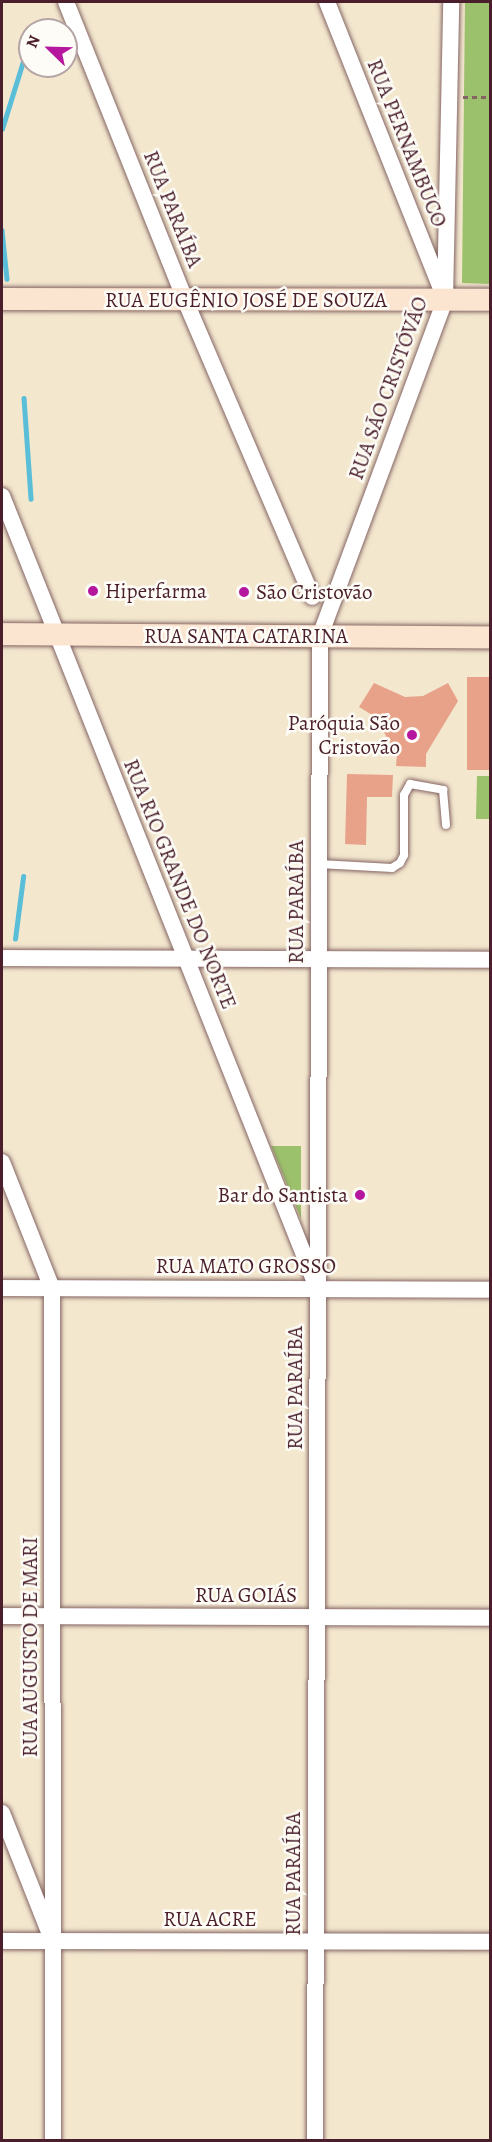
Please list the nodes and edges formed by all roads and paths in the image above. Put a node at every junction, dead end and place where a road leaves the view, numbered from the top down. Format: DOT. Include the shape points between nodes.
graph roads {
  1 [pos="66,2"];
  2 [pos="327,2"];
  3 [pos="451,2"];
  4 [pos="450,96"];
  5 [pos="490,97"];
  6 [pos="2,300"];
  7 [pos="185,300"];
  8 [pos="445,300"];
  9 [pos="490,300"];
  10 [pos="2,496"];
  11 [pos="312,597"];
  12 [pos="2,634"];
  13 [pos="57,634"];
  14 [pos="320,636"];
  15 [pos="490,638"];
  16 [pos="446,825"];
  17 [pos="319,864"];
  18 [pos="2,958"];
  19 [pos="186,959"];
  20 [pos="318,959"];
  21 [pos="490,960"];
  22 [pos="2,1162"];
  23 [pos="2,1288"];
  24 [pos="52,1288"];
  25 [pos="318,1289"];
  26 [pos="490,1290"];
  27 [pos="2,1616"];
  28 [pos="52,1616"];
  29 [pos="316,1617"];
  30 [pos="490,1618"];
  31 [pos="2,1813"];
  32 [pos="2,1941"];
  33 [pos="53,1941"];
  34 [pos="315,1942"];
  35 [pos="490,1942"];
  36 [pos="53,2140"];
  37 [pos="315,2140"];
  1 -- 7 [label="street, RUA PARAÍBA"];
  2 -- 8 [label="street, RUA PERNAMBUCO"];
  3 -- 4 [label="street, RUA SÃO CRISTÓVÃO"];
  4 -- 5 [label="path"];
  4 -- 8 [label="street, RUA SÃO CRISTÓVÃO"];
  6 -- 7 [label="street, RUA EUGÊNIO JOSÉ DE SOUZA"];
  7 -- 8 [label="street, RUA EUGÊNIO JOSÉ DE SOUZA"];
  7 -- 11 [label="street, RUA PARAÍBA"];
  8 -- 9 [label="street, RUA EUGÊNIO JOSÉ DE SOUZA"];
  8 -- 14 [label="street, RUA SÃO CRISTÓVÃO"];
  10 -- 13 [label="street, RUA RIO GRANDE DO NORTE"];
  12 -- 13 [label="street, RUA SANTA CATARINA"];
  13 -- 14 [label="street, RUA SANTA CATARINA"];
  13 -- 19 [label="street, RUA RIO GRANDE DO NORTE"];
  14 -- 15 [label="street, RUA SANTA CATARINA"];
  14 -- 17 [label="street, RUA PARAÍBA"];
  16 -- 17 [label="lane" via="443,790 410,784 404,795 404,855 400,862 392,868"];
  17 -- 20 [label="street, RUA PARAÍBA"];
  18 -- 19 [label="street"];
  19 -- 20 [label="street"];
  19 -- 25 [label="street, RUA RIO GRANDE DO NORTE"];
  20 -- 21 [label="street"];
  20 -- 25 [label="street, RUA PARAÍBA"];
  22 -- 24 [label="street, RUA AUGUSTO DE MARI"];
  23 -- 24 [label="street, RUA MATO GROSSO"];
  24 -- 25 [label="street, RUA MATO GROSSO"];
  24 -- 28 [label="street, RUA AUGUSTO DE MARI"];
  25 -- 26 [label="street, RUA MATO GROSSO"];
  25 -- 29 [label="street, RUA PARAÍBA"];
  27 -- 28 [label="street, RUA GOIÁS"];
  28 -- 29 [label="street, RUA GOIÁS"];
  28 -- 33 [label="street, RUA AUGUSTO DE MARI"];
  29 -- 30 [label="street, RUA GOIÁS"];
  29 -- 34 [label="street, RUA PARAÍBA"];
  31 -- 33 [label="street"];
  32 -- 33 [label="street, RUA ACRE"];
  33 -- 34 [label="street, RUA ACRE"];
  33 -- 36 [label="street, RUA AUGUSTO DE MARI"];
  34 -- 35 [label="street, RUA ACRE"];
  34 -- 37 [label="street, RUA PARAÍBA"];
}
